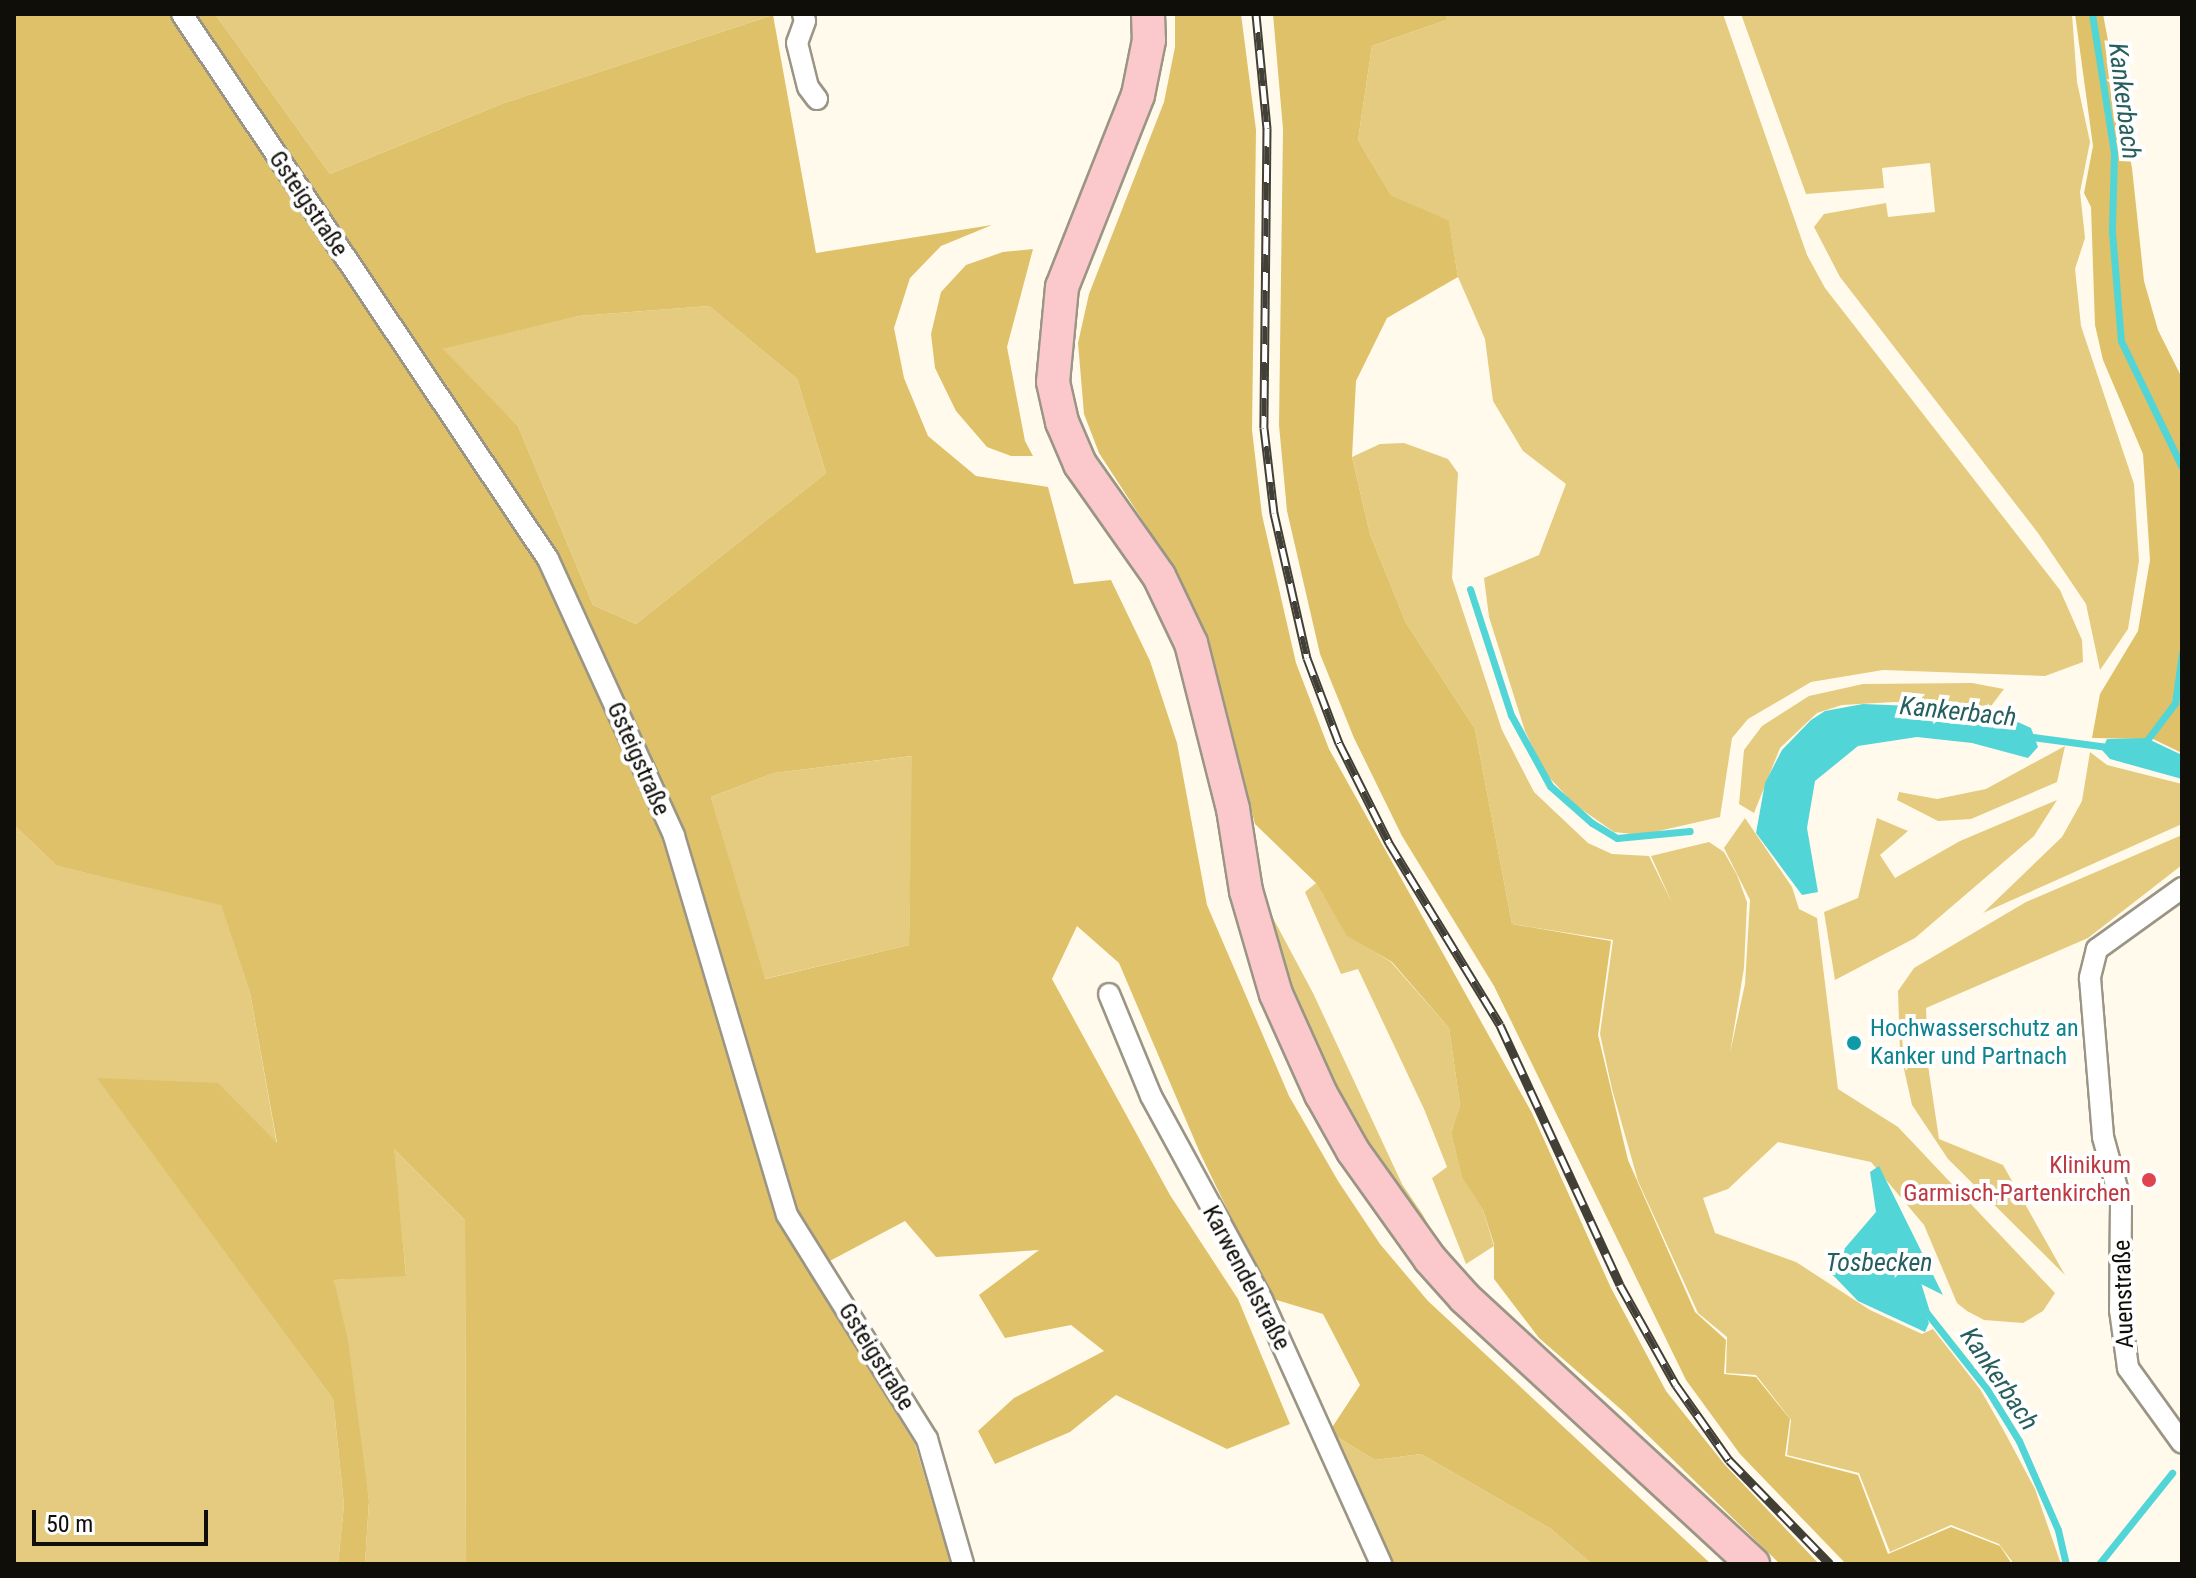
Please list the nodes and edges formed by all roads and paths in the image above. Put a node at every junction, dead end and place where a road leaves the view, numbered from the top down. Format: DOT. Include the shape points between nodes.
graph roads {
  1 [pos="182,14"];
  2 [pos="803,14"];
  3 [pos="1148,14"];
  4 [pos="817,99"];
  5 [pos="2182,888"];
  6 [pos="1109,994"];
  7 [pos="2182,1443"];
  8 [pos="963,1564"];
  9 [pos="1381,1564"];
  10 [pos="1753,1564"];
  1 -- 8 [label="street, Gsteigstraße" via="548,559 674,836 787,1215 927,1439"];
  2 -- 4 [label="street" via="797,43 808,87"];
  3 -- 10 [label="main road" via="1149,40 1138,95 1062,287 1053,382 1080,464 1159,576 1191,643 1233,809 1246,891 1276,994 1353,1151 1430,1259 1465,1298"];
  5 -- 7 [label="street, Auenstraße" via="2097,949 2090,978 2103,1137 2121,1203 2120,1310 2128,1368"];
  6 -- 9 [label="street, Karwendelstraße" via="1151,1096 1262,1300"];
}
